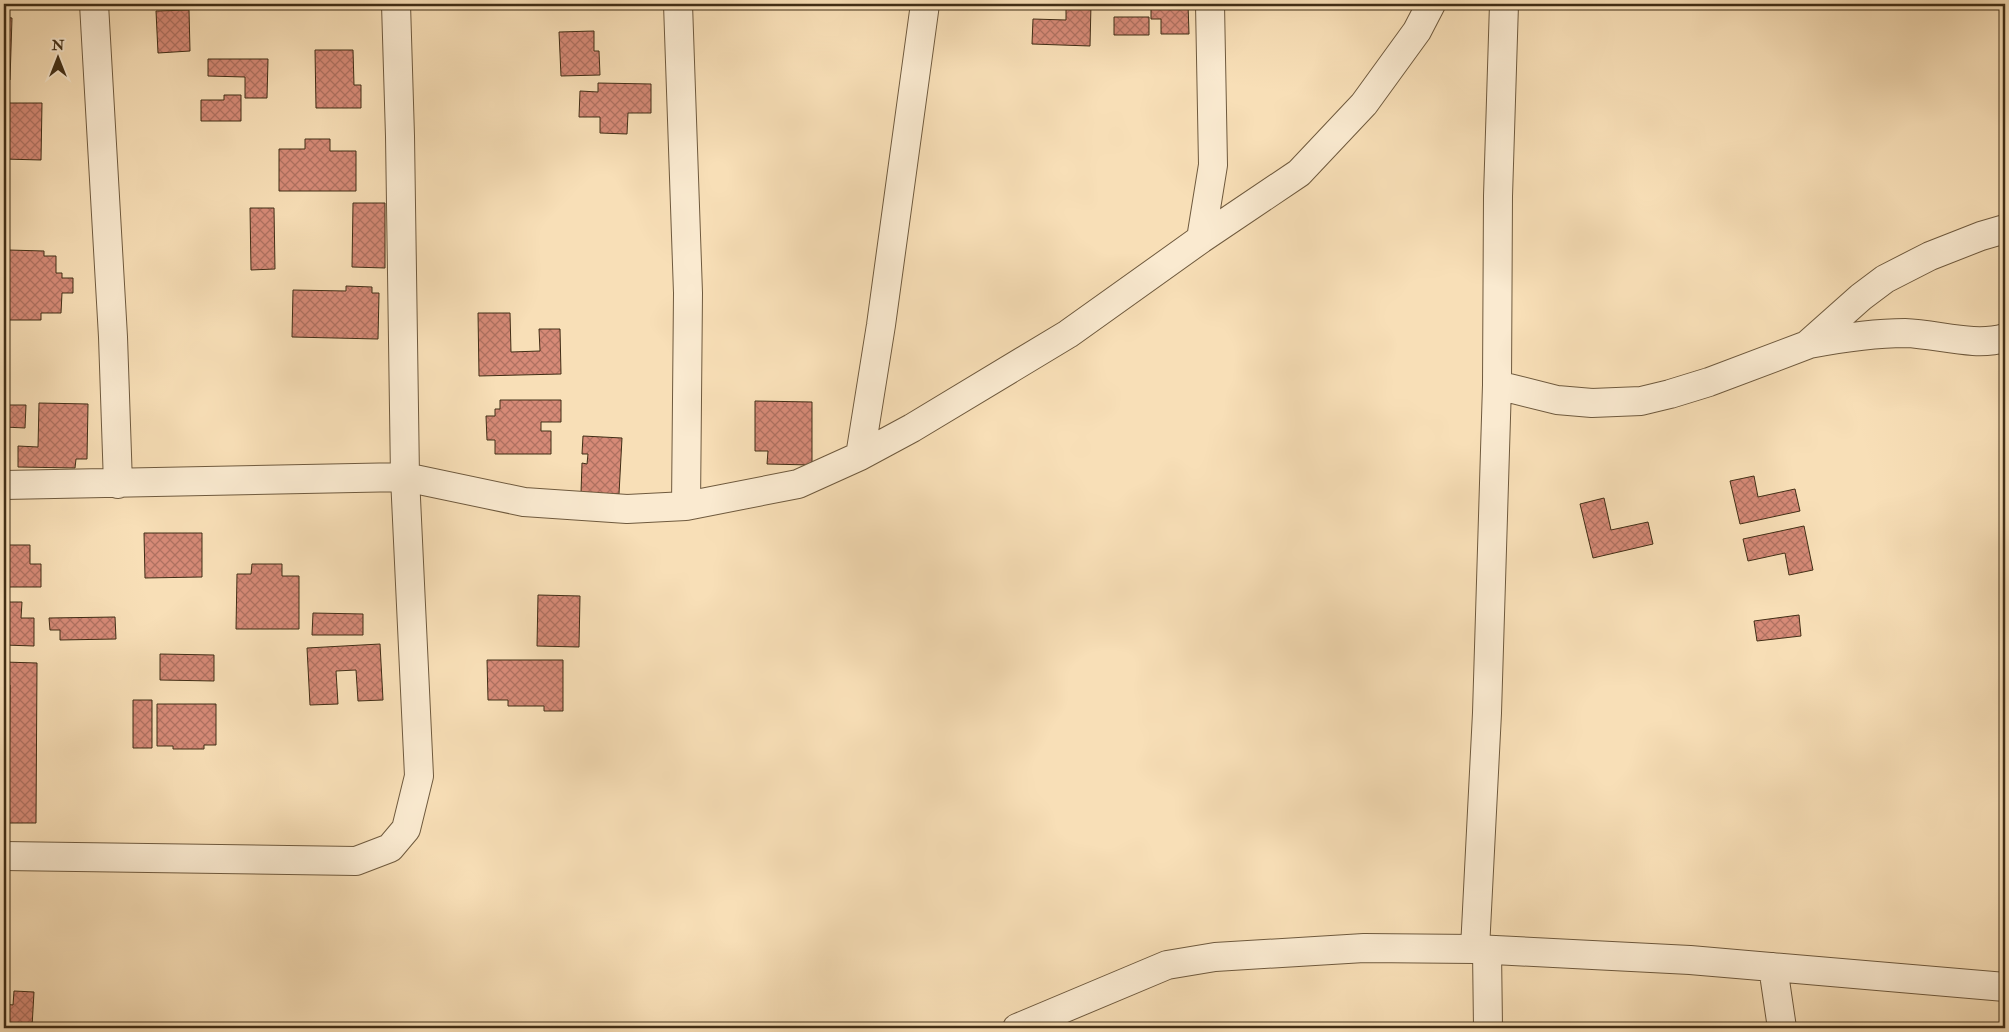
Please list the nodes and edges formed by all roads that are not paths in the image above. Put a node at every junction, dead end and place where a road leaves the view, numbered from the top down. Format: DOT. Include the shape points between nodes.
graph roads {
  1 [pos="94,4"];
  2 [pos="396,4"];
  3 [pos="678,4"];
  4 [pos="925,4"];
  5 [pos="1210,4"];
  6 [pos="1431,4"];
  7 [pos="1504,4"];
  8 [pos="2005,229"];
  9 [pos="1201,239"];
  10 [pos="2005,338"];
  11 [pos="1807,344"];
  12 [pos="1497,385"];
  13 [pos="860,456"];
  14 [pos="405,477"];
  15 [pos="118,484"];
  16 [pos="4,486"];
  17 [pos="686,506"];
  18 [pos="4,856"];
  19 [pos="1481,949"];
  20 [pos="1773,967"];
  21 [pos="2005,987"];
  22 [pos="1017,1028"];
  23 [pos="1488,1028"];
  24 [pos="1782,1028"];
  1 -- 15 [label="street"];
  2 -- 14 [label="street"];
  3 -- 17 [label="street" via="688,293"];
  4 -- 13 [label="street"];
  5 -- 9 [label="street" via="1213,165"];
  6 -- 9 [label="street" via="1417,31 1364,104 1299,173"];
  7 -- 12 [label="street"];
  8 -- 11 [label="street" via="1930,256 1886,279"];
  9 -- 13 [label="street" via="1068,334"];
  10 -- 11 [label="street" via="1985,342 1906,333 1864,334"];
  11 -- 12 [label="street" via="1709,382 1641,401 1592,403 1557,400"];
  12 -- 19 [label="street"];
  13 -- 17 [label="street" via="798,484"];
  14 -- 15 [label="street"];
  14 -- 17 [label="street" via="524,502 627,509"];
  14 -- 18 [label="street" via="420,776 406,829 390,848 356,861"];
  15 -- 16 [label="street"];
  19 -- 20 [label="street"];
  19 -- 22 [label="street" via="1364,948 1191,960 1166,965"];
  19 -- 23 [label="street"];
  20 -- 21 [label="street"];
  20 -- 24 [label="street"];
}
